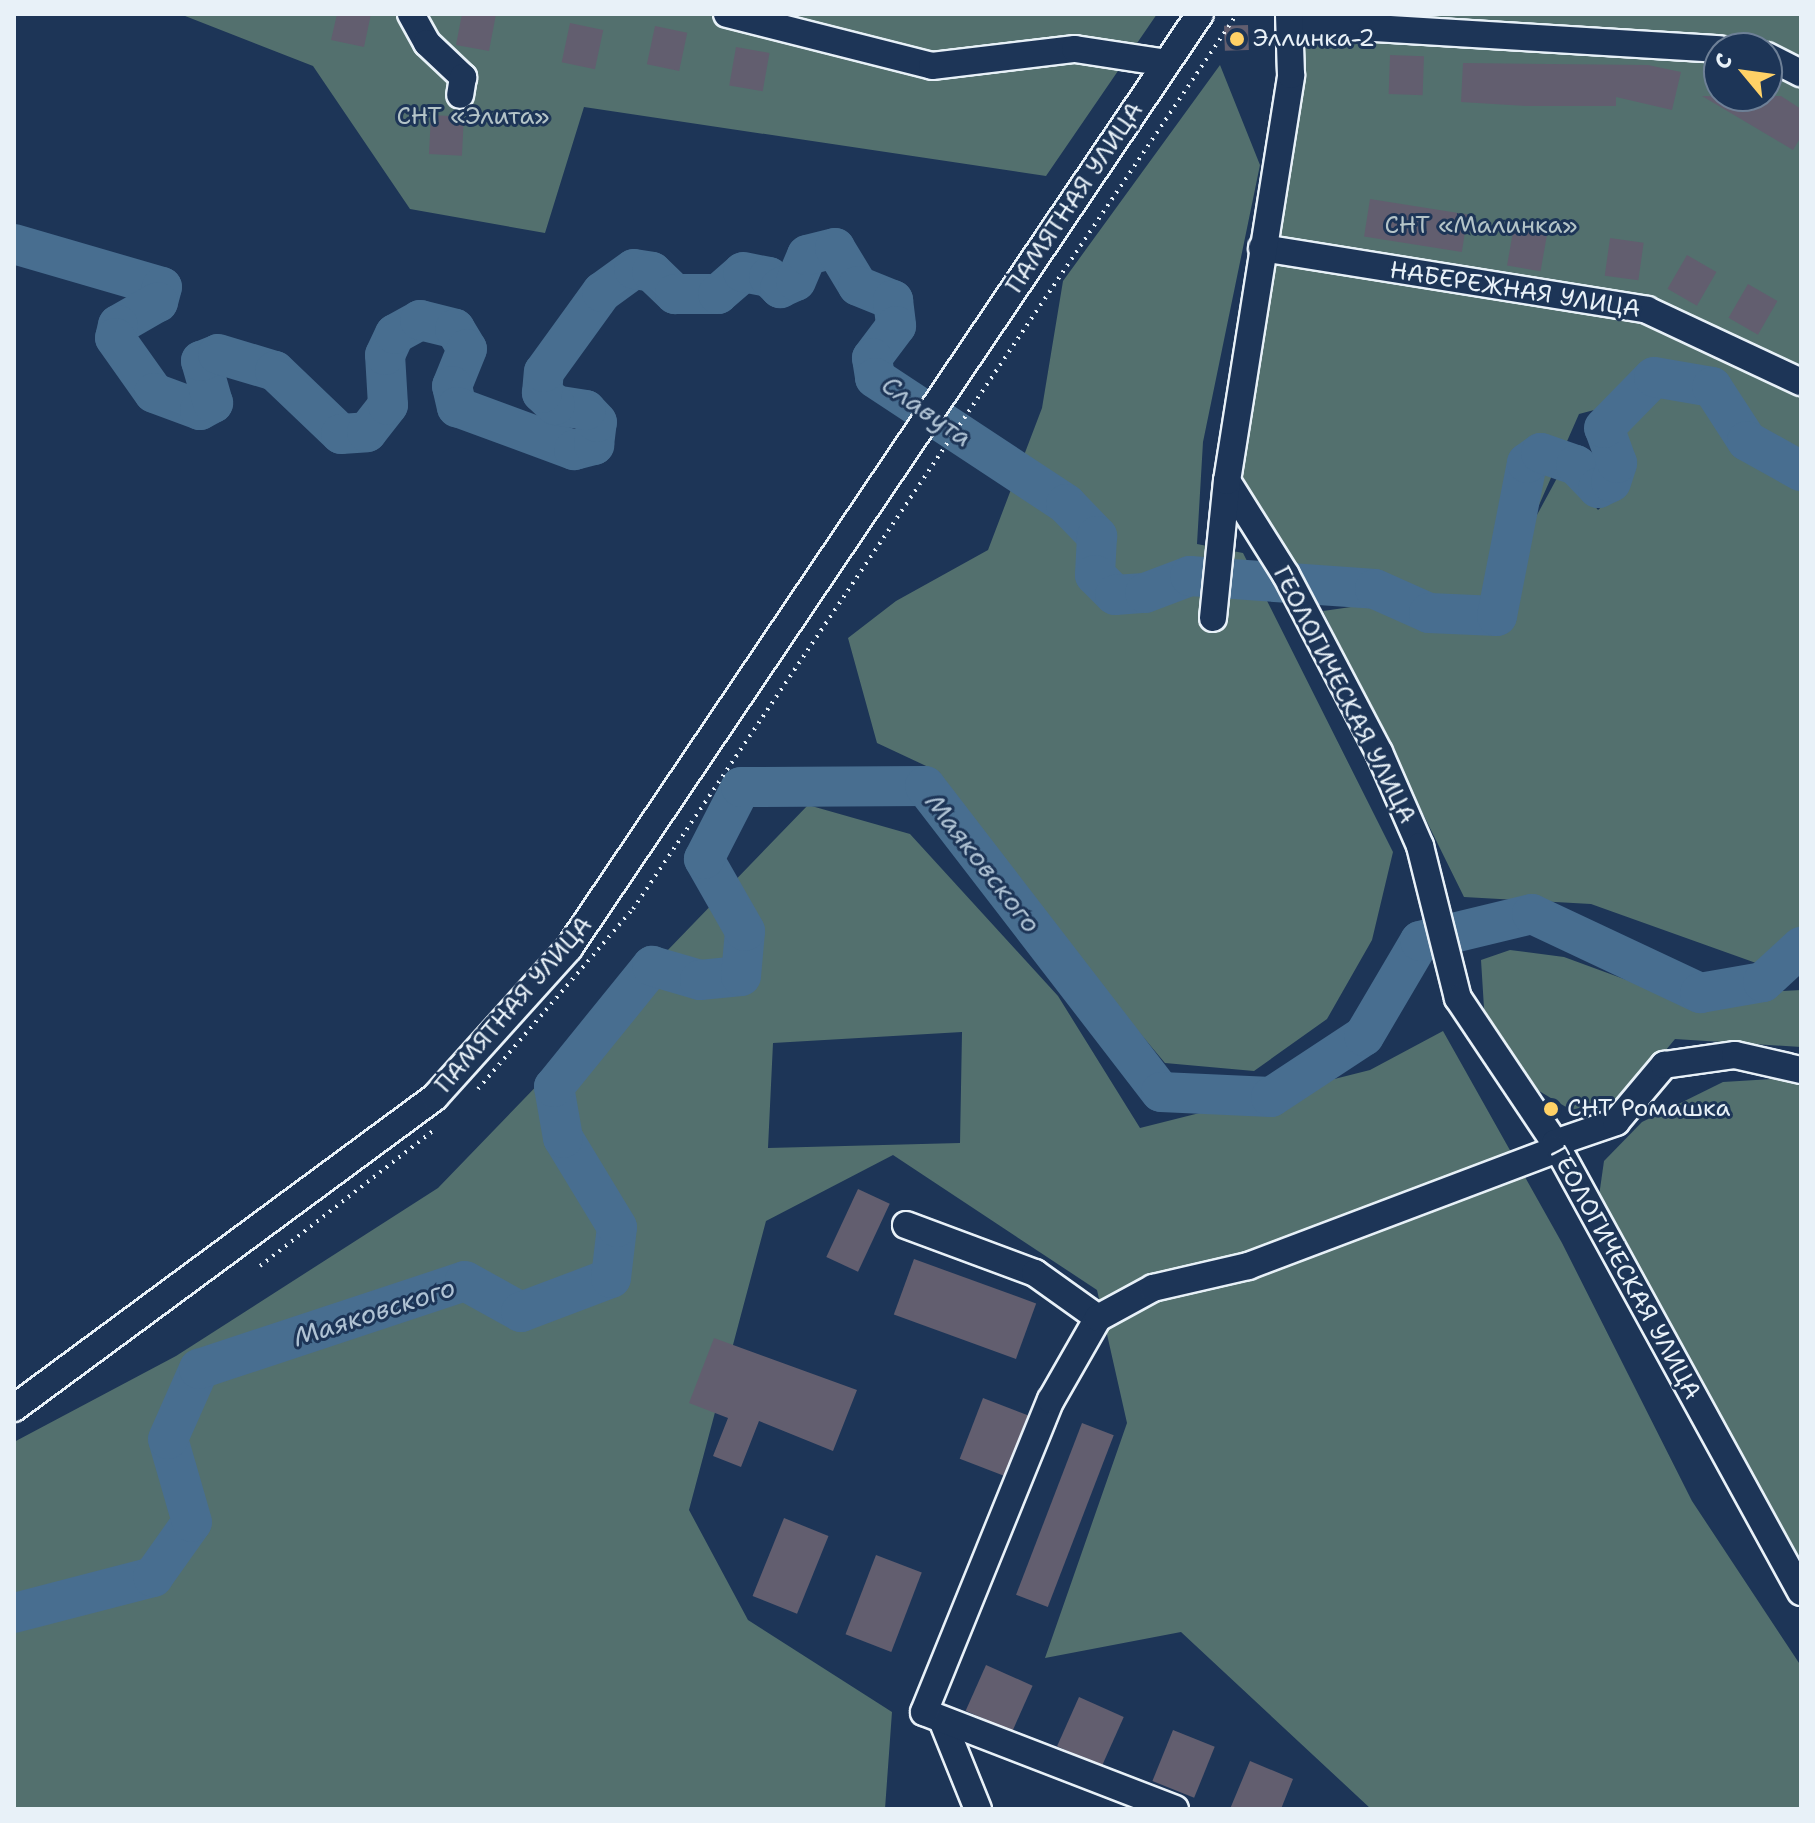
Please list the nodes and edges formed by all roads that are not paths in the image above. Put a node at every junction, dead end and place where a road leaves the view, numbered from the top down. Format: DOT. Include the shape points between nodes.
graph roads {
  1 [pos="411,14"];
  2 [pos="727,14"];
  3 [pos="1200,14"];
  4 [pos="1291,18"];
  5 [pos="1703,48"];
  6 [pos="1166,63"];
  7 [pos="1783,64"];
  8 [pos="1801,73"];
  9 [pos="460,95"];
  10 [pos="1262,248"];
  11 [pos="1801,382"];
  12 [pos="1227,481"];
  13 [pos="1213,618"];
  14 [pos="1801,1070"];
  15 [pos="1556,1146"];
  16 [pos="906,1225"];
  17 [pos="1098,1318"];
  18 [pos="14,1408"];
  19 [pos="1801,1592"];
  20 [pos="933,1716"];
  21 [pos="1114,1800"];
  22 [pos="978,1809"];
  23 [pos="1175,1809"];
  1 -- 9 [label="street" via="427,43 463,77"];
  2 -- 6 [label="street" via="932,66 1075,49"];
  3 -- 6 [label="street, ПАМЯТНАЯ УЛИЦА"];
  4 -- 5 [label="street"];
  4 -- 10 [label="street"];
  6 -- 18 [label="street, ПАМЯТНАЯ УЛИЦА" via="569,948 445,1087 280,1218"];
  7 -- 8 [label="street"];
  10 -- 11 [label="street, НАБЕРЕЖНАЯ УЛИЦА" via="1647,310"];
  10 -- 12 [label="street"];
  12 -- 13 [label="street"];
  12 -- 15 [label="street, ГЕОЛОГИЧЕСКАЯ УЛИЦА" via="1320,638 1420,846 1458,998"];
  14 -- 15 [label="street" via="1735,1055 1664,1065 1616,1122"];
  15 -- 17 [label="street" via="1248,1266 1153,1288"];
  15 -- 19 [label="street, ГЕОЛОГИЧЕСКАЯ УЛИЦА"];
  16 -- 17 [label="street" via="1035,1273"];
  17 -- 20 [label="street" via="1051,1400"];
  20 -- 21 [label="street"];
  20 -- 22 [label="street"];
  21 -- 23 [label="street"];
}
